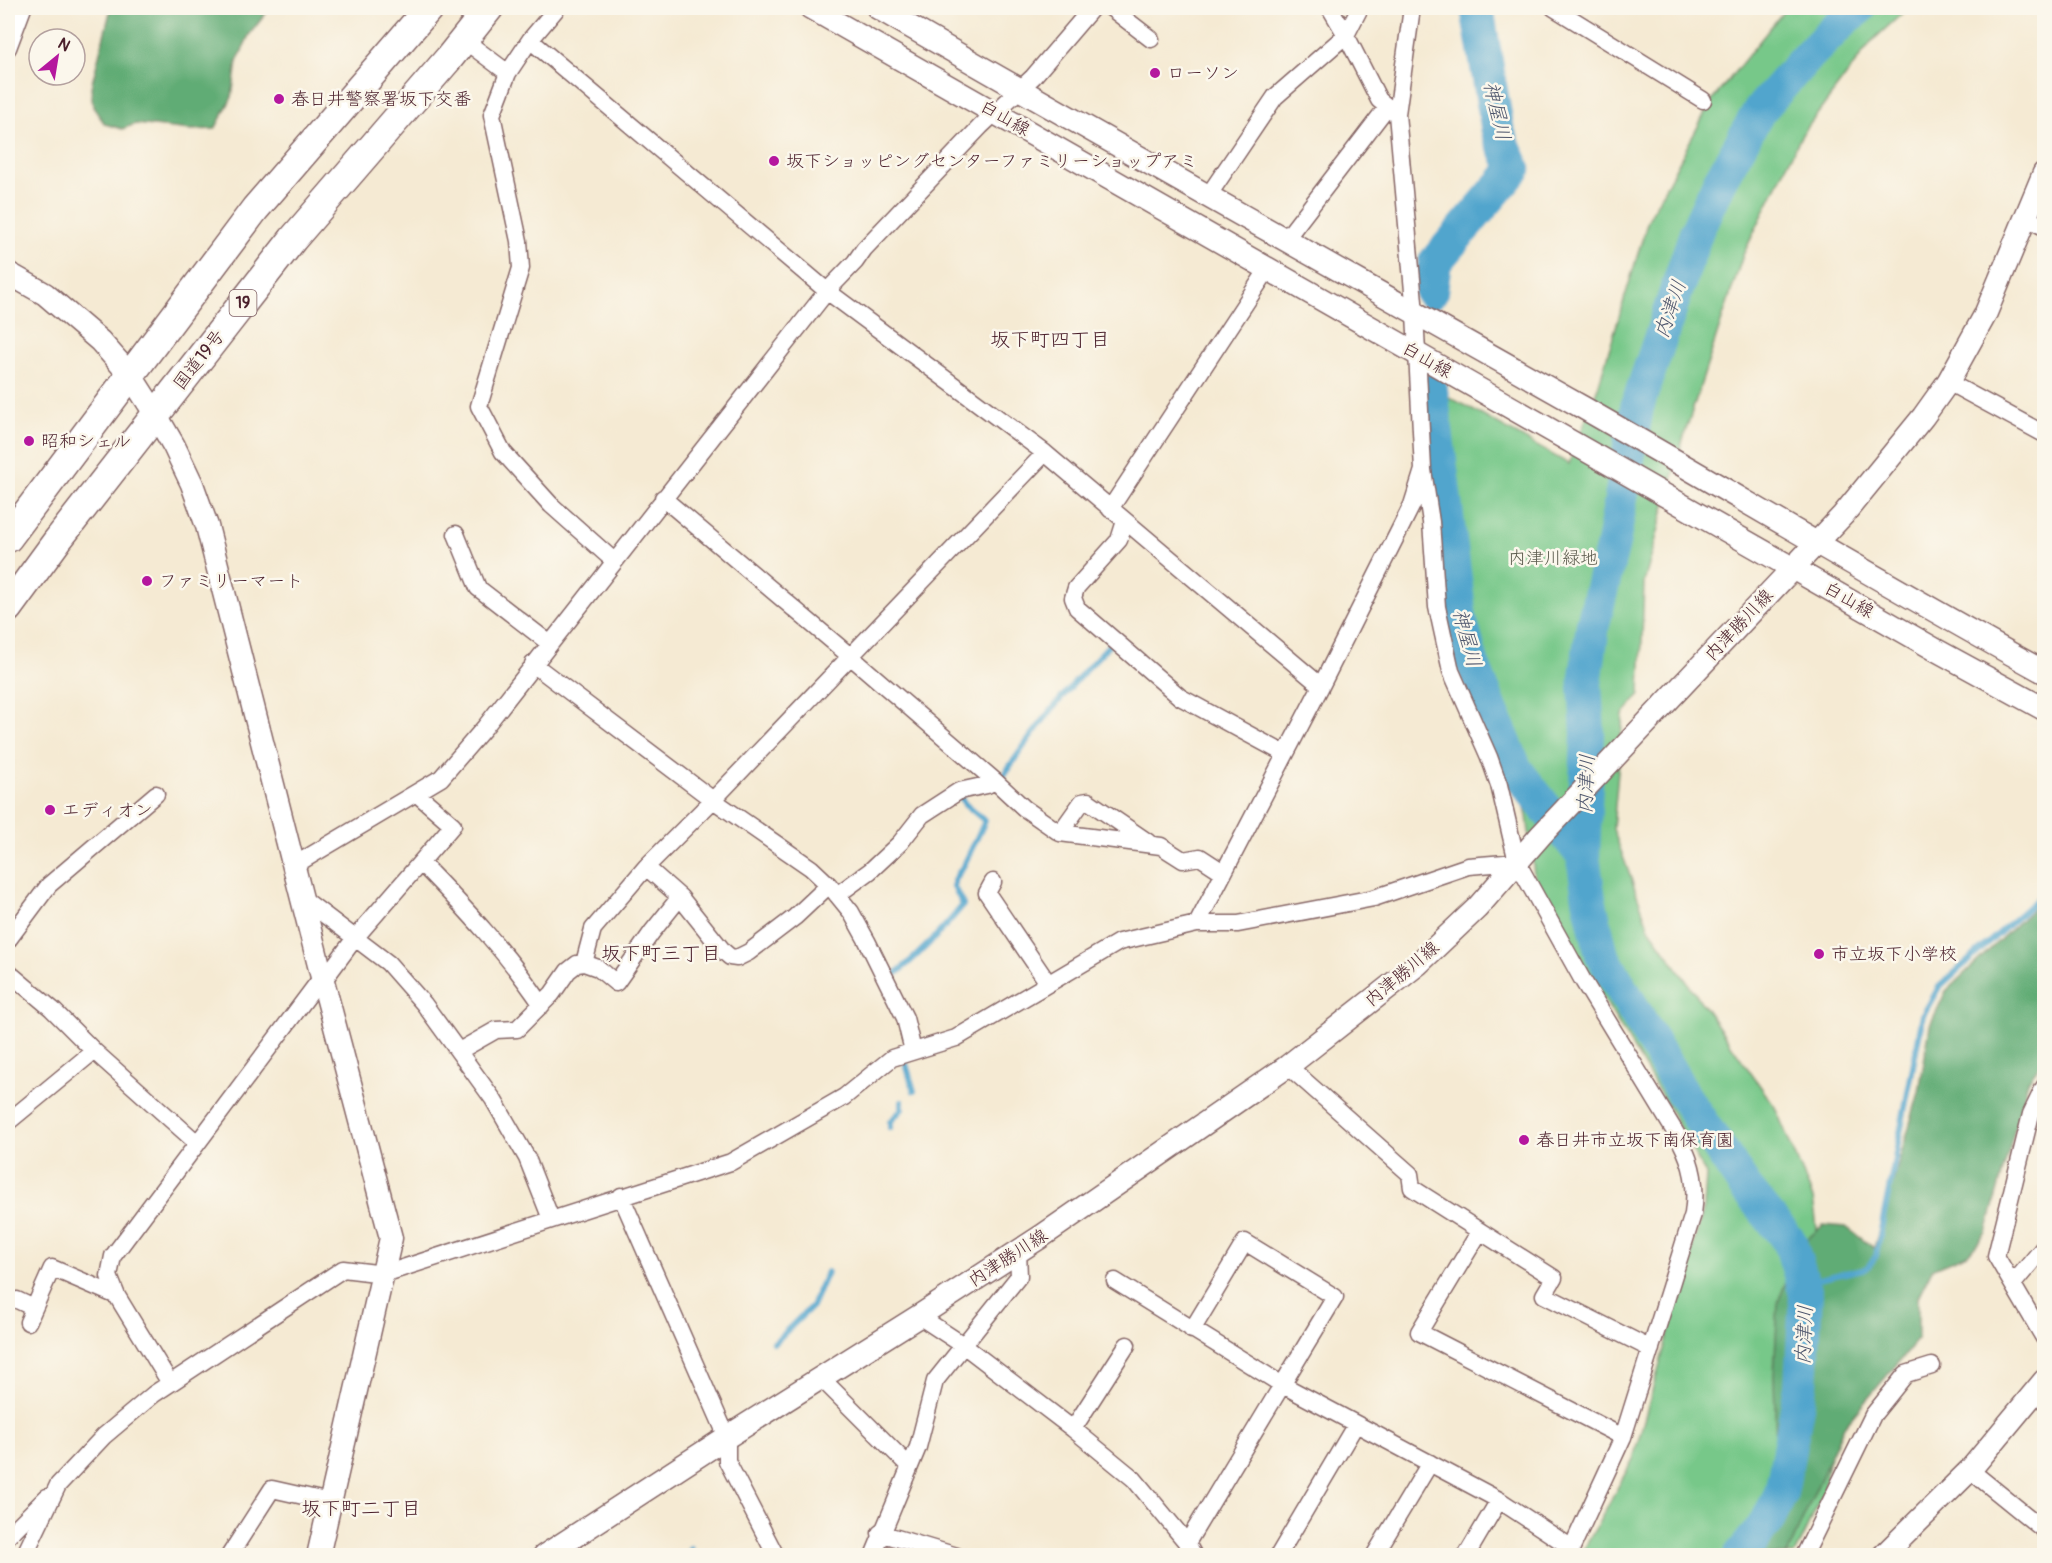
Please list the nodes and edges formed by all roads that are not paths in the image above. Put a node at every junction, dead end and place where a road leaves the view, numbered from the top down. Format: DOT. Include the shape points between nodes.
graph roads {
  1 [pos="23,8"];
  2 [pos="429,8"];
  3 [pos="489,8"];
  4 [pos="557,8"];
  5 [pos="811,8"];
  6 [pos="878,8"];
  7 [pos="1092,8"];
  8 [pos="1111,8"];
  9 [pos="1330,8"];
  10 [pos="1360,8"];
  11 [pos="1412,8"];
  12 [pos="1554,8"];
  13 [pos="1346,35"];
  14 [pos="1151,39"];
  15 [pos="464,40"];
  16 [pos="530,40"];
  17 [pos="8,48"];
  18 [pos="508,73"];
  19 [pos="1020,90"];
  20 [pos="1703,100"];
  21 [pos="1392,110"];
  22 [pos="996,112"];
  23 [pos="2044,173"];
  24 [pos="1208,196"];
  25 [pos="2036,222"];
  26 [pos="1285,240"];
  27 [pos="1268,269"];
  28 [pos="8,273"];
  29 [pos="827,291"];
  30 [pos="1415,313"];
  31 [pos="1417,354"];
  32 [pos="131,376"];
  33 [pos="1948,382"];
  34 [pos="156,415"];
  35 [pos="2044,433"];
  36 [pos="1045,453"];
  37 [pos="1423,470"];
  38 [pos="663,498"];
  39 [pos="1110,509"];
  40 [pos="1125,521"];
  41 [pos="456,534"];
  42 [pos="8,538"];
  43 [pos="1817,542"];
  44 [pos="614,561"];
  45 [pos="1793,567"];
  46 [pos="8,608"];
  47 [pos="549,644"];
  48 [pos="850,656"];
  49 [pos="534,664"];
  50 [pos="2044,672"];
  51 [pos="1321,686"];
  52 [pos="2044,709"];
  53 [pos="1285,754"];
  54 [pos="995,781"];
  55 [pos="416,793"];
  56 [pos="156,794"];
  57 [pos="713,800"];
  58 [pos="1060,833"];
  59 [pos="1152,844"];
  60 [pos="1517,862"];
  61 [pos="421,863"];
  62 [pos="293,867"];
  63 [pos="646,867"];
  64 [pos="1223,872"];
  65 [pos="993,882"];
  66 [pos="833,890"];
  67 [pos="301,897"];
  68 [pos="680,897"];
  69 [pos="1197,924"];
  70 [pos="355,938"];
  71 [pos="8,940"];
  72 [pos="584,963"];
  73 [pos="8,972"];
  74 [pos="322,979"];
  75 [pos="1048,983"];
  76 [pos="542,1005"];
  77 [pos="93,1051"];
  78 [pos="459,1051"];
  79 [pos="913,1052"];
  80 [pos="1288,1066"];
  81 [pos="2044,1087"];
  82 [pos="8,1122"];
  83 [pos="197,1143"];
  84 [pos="621,1196"];
  85 [pos="551,1219"];
  86 [pos="1480,1231"];
  87 [pos="2044,1246"];
  88 [pos="1018,1252"];
  89 [pos="384,1274"];
  90 [pos="1115,1281"];
  91 [pos="2013,1284"];
  92 [pos="117,1296"];
  93 [pos="17,1300"];
  94 [pos="919,1316"];
  95 [pos="1192,1330"];
  96 [pos="2044,1338"];
  97 [pos="963,1345"];
  98 [pos="1126,1345"];
  99 [pos="1651,1349"];
  100 [pos="1932,1366"];
  101 [pos="821,1378"];
  102 [pos="2044,1381"];
  103 [pos="170,1383"];
  104 [pos="1281,1384"];
  105 [pos="1356,1424"];
  106 [pos="1073,1429"];
  107 [pos="727,1437"];
  108 [pos="1623,1437"];
  109 [pos="1430,1462"];
  110 [pos="909,1466"];
  111 [pos="1970,1470"];
  112 [pos="58,1485"];
  113 [pos="1499,1500"];
  114 [pos="330,1502"];
  115 [pos="2044,1530"];
  116 [pos="880,1533"];
  117 [pos="8,1536"];
  118 [pos="1191,1551"];
  119 [pos="1570,1552"];
  120 [pos="24,1556"];
  121 [pos="229,1556"];
  122 [pos="318,1556"];
  123 [pos="544,1556"];
  124 [pos="776,1556"];
  125 [pos="873,1556"];
  126 [pos="957,1556"];
  127 [pos="1278,1556"];
  128 [pos="1374,1556"];
  129 [pos="1466,1556"];
  130 [pos="1804,1556"];
  131 [pos="1884,1556"];
  1 -- 17 [label="street"];
  2 -- 32 [label="highway" via="255,209"];
  3 -- 15 [label="highway, 国道19号 / 19"];
  4 -- 16 [label="street"];
  5 -- 22 [label="street, 白山線"];
  6 -- 19 [label="street, 白山線"];
  7 -- 19 [label="street"];
  8 -- 14 [label="street"];
  9 -- 13 [label="street"];
  10 -- 13 [label="street"];
  11 -- 21 [label="street"];
  12 -- 20 [label="street"];
  13 -- 21 [label="street" via="1379,100"];
  13 -- 24 [label="street" via="1275,97"];
  15 -- 18 [label="street"];
  15 -- 34 [label="highway, 国道19号 / 19" via="292,239"];
  16 -- 18 [label="street"];
  16 -- 29 [label="street"];
  18 -- 44 [label="street" via="492,115 519,241 521,268 479,406 503,452 551,505"];
  19 -- 22 [label="street"];
  19 -- 24 [label="street, 白山線"];
  21 -- 26 [label="street"];
  21 -- 30 [label="street"];
  22 -- 27 [label="street, 白山線"];
  22 -- 29 [label="street"];
  23 -- 25 [label="street, 内津勝川線"];
  24 -- 26 [label="street, 白山線"];
  25 -- 33 [label="street, 内津勝川線"];
  26 -- 30 [label="street, 白山線"];
  27 -- 31 [label="street, 白山線"];
  27 -- 39 [label="street"];
  28 -- 32 [label="street" via="45,294 100,340"];
  29 -- 36 [label="street"];
  29 -- 38 [label="street"];
  30 -- 31 [label="street"];
  30 -- 43 [label="street, 白山線"];
  31 -- 37 [label="street"];
  31 -- 45 [label="street, 白山線"];
  32 -- 34 [label="street"];
  32 -- 42 [label="highway"];
  33 -- 35 [label="street"];
  33 -- 43 [label="street, 内津勝川線" via="1843,515"];
  34 -- 46 [label="highway, 国道19号 / 19"];
  34 -- 62 [label="street" via="192,484 207,526"];
  36 -- 39 [label="street"];
  36 -- 48 [label="street"];
  37 -- 51 [label="street" via="1412,505"];
  37 -- 60 [label="street" via="1437,607 1451,671 1499,785"];
  38 -- 44 [label="street"];
  38 -- 48 [label="street"];
  39 -- 40 [label="street"];
  40 -- 51 [label="street"];
  40 -- 53 [label="street" via="1119,540 1076,588 1073,598 1077,608 1180,697"];
  41 -- 47 [label="street" via="478,588"];
  43 -- 45 [label="street, 内津勝川線"];
  43 -- 50 [label="street, 白山線"];
  44 -- 47 [label="street"];
  45 -- 52 [label="street, 白山線"];
  45 -- 60 [label="street, 内津勝川線"];
  47 -- 49 [label="street"];
  48 -- 54 [label="street"];
  48 -- 57 [label="street"];
  49 -- 55 [label="street" via="441,778"];
  49 -- 57 [label="street"];
  51 -- 53 [label="street"];
  53 -- 64 [label="street"];
  54 -- 58 [label="street"];
  54 -- 66 [label="street" via="959,791 922,815 870,871"];
  55 -- 61 [label="street" via="453,825"];
  55 -- 62 [label="street"];
  56 -- 71 [label="street" via="49,885"];
  57 -- 63 [label="street"];
  57 -- 66 [label="street" via="811,868"];
  58 -- 59 [label="street"];
  58 -- 59 [label="street" via="1082,802 1088,801"];
  59 -- 64 [label="street" via="1183,860 1200,857"];
  60 -- 69 [label="street" via="1468,866 1374,898 1238,924"];
  60 -- 80 [label="street, 内津勝川線" via="1477,908 1418,964"];
  60 -- 99 [label="street" via="1582,979 1680,1140 1694,1172 1693,1214"];
  61 -- 70 [label="street"];
  61 -- 76 [label="street" via="493,939"];
  62 -- 67 [label="street"];
  63 -- 68 [label="street"];
  63 -- 72 [label="street" via="593,929"];
  64 -- 69 [label="street"];
  65 -- 75 [label="street" via="987,893"];
  66 -- 68 [label="street" via="737,958 723,951"];
  66 -- 79 [label="street" via="851,912 905,1018"];
  67 -- 70 [label="street"];
  67 -- 74 [label="street"];
  68 -- 72 [label="street" via="616,983 598,968"];
  69 -- 75 [label="street" via="1119,942"];
  70 -- 74 [label="street"];
  70 -- 78 [label="street" via="388,963"];
  72 -- 76 [label="street" via="568,971"];
  73 -- 77 [label="street"];
  74 -- 83 [label="street"];
  74 -- 89 [label="street" via="392,1238"];
  75 -- 79 [label="street" via="957,1038"];
  76 -- 78 [label="street" via="517,1029 496,1030"];
  77 -- 82 [label="street"];
  77 -- 83 [label="street"];
  78 -- 85 [label="street" via="527,1158"];
  79 -- 84 [label="street" via="892,1058 844,1096 731,1162"];
  80 -- 86 [label="street" via="1410,1174 1412,1188"];
  80 -- 88 [label="street, 内津勝川線"];
  81 -- 91 [label="street" via="2031,1114 1996,1256"];
  83 -- 92 [label="street" via="113,1256 109,1276"];
  84 -- 85 [label="street"];
  84 -- 107 [label="street"];
  85 -- 89 [label="street"];
  86 -- 99 [label="street" via="1554,1278 1544,1295"];
  86 -- 108 [label="street" via="1419,1332"];
  87 -- 91 [label="street"];
  88 -- 94 [label="street, 内津勝川線"];
  88 -- 97 [label="street" via="1019,1276"];
  89 -- 103 [label="street" via="343,1269"];
  89 -- 114 [label="street"];
  90 -- 95 [label="street"];
  91 -- 96 [label="street"];
  92 -- 93 [label="street" via="52,1268 31,1315"];
  92 -- 103 [label="street"];
  94 -- 97 [label="street"];
  94 -- 101 [label="street, 内津勝川線"];
  95 -- 104 [label="street"];
  95 -- 104 [label="street" via="1245,1242 1335,1297"];
  97 -- 106 [label="street"];
  97 -- 110 [label="street" via="935,1381 918,1447"];
  98 -- 106 [label="street"];
  99 -- 108 [label="street"];
  100 -- 130 [label="street" via="1906,1374 1874,1415"];
  101 -- 107 [label="street, 内津勝川線"];
  101 -- 110 [label="street"];
  102 -- 111 [label="street"];
  103 -- 112 [label="street" via="104,1436"];
  104 -- 105 [label="street"];
  104 -- 118 [label="street"];
  105 -- 109 [label="street"];
  105 -- 127 [label="street"];
  106 -- 118 [label="street" via="1134,1479"];
  107 -- 123 [label="street, 内津勝川線"];
  107 -- 124 [label="street" via="727,1461"];
  108 -- 119 [label="street"];
  109 -- 113 [label="street"];
  109 -- 128 [label="street"];
  110 -- 116 [label="street"];
  111 -- 115 [label="street"];
  111 -- 131 [label="street"];
  112 -- 117 [label="street"];
  112 -- 120 [label="street"];
  113 -- 119 [label="street"];
  113 -- 129 [label="street"];
  114 -- 121 [label="street" via="272,1489"];
  114 -- 122 [label="street"];
  116 -- 125 [label="street"];
  116 -- 126 [label="street"];
}
